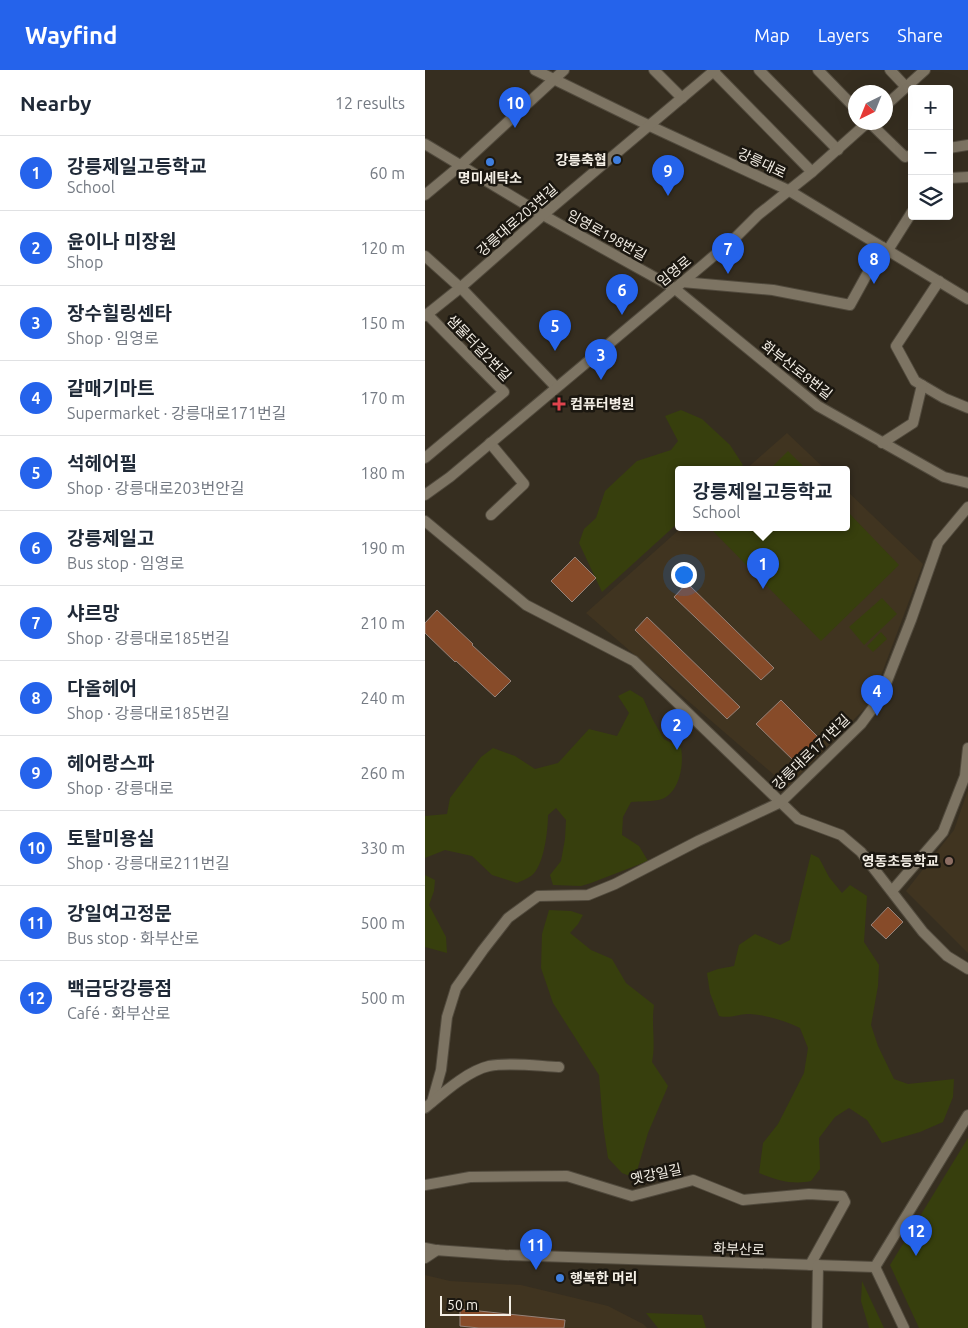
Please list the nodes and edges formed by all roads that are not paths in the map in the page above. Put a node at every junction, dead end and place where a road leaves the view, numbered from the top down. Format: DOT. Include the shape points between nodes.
graph roads {
  1 [pos="535,70"];
  2 [pos="564,70"];
  3 [pos="654,70"];
  4 [pos="714,70"];
  5 [pos="759,70"];
  6 [pos="818,70"];
  7 [pos="890,70"];
  8 [pos="925,70"];
  9 [pos="555,79"];
  10 [pos="906,86"];
  11 [pos="683,98"];
  12 [pos="893,98"];
  13 [pos="848,101"];
  14 [pos="650,126"];
  15 [pos="860,130"];
  16 [pos="877,130"];
  17 [pos="425,144"];
  18 [pos="968,145"];
  19 [pos="953,147"];
  20 [pos="838,150"];
  21 [pos="908,157"];
  22 [pos="461,165"];
  23 [pos="812,172"];
  24 [pos="968,177"];
  25 [pos="953,178"];
  26 [pos="788,190"];
  27 [pos="425,195"];
  28 [pos="543,215"];
  29 [pos="908,217"];
  30 [pos="885,249"];
  31 [pos="425,256"];
  32 [pos="939,281"];
  33 [pos="678,285"];
  34 [pos="460,288"];
  35 [pos="968,299"];
  36 [pos="426,315"];
  37 [pos="922,385"];
  38 [pos="556,387"];
  39 [pos="968,408"];
  40 [pos="882,442"];
  41 [pos="490,443"];
  42 [pos="425,458"];
  43 [pos="968,483"];
  44 [pos="425,495"];
  45 [pos="968,507"];
  46 [pos="491,516"];
  47 [pos="425,521"];
  48 [pos="968,748"];
  49 [pos="781,802"];
  50 [pos="892,891"];
  51 [pos="968,969"];
  52 [pos="559,1067"];
  53 [pos="428,1105"];
  54 [pos="968,1115"];
  55 [pos="425,1185"];
  56 [pos="425,1248"];
  57 [pos="437,1250"];
  58 [pos="425,1258"];
  59 [pos="814,1265"];
  60 [pos="875,1267"];
  61 [pos="817,1328"];
  62 [pos="904,1328"];
  1 -- 9 [label="street, 강릉대로"];
  2 -- 9 [label="street"];
  3 -- 11 [label="street"];
  4 -- 11 [label="street, 강릉대로203번길"];
  4 -- 23 [label="street"];
  5 -- 20 [label="street"];
  6 -- 13 [label="street"];
  7 -- 10 [label="street"];
  8 -- 10 [label="street"];
  9 -- 14 [label="street, 강릉대로"];
  9 -- 22 [label="street"];
  10 -- 12 [label="street"];
  11 -- 14 [label="street, 강릉대로203번길"];
  14 -- 26 [label="street, 강릉대로"];
  14 -- 28 [label="street, 강릉대로203번길"];
  15 -- 20 [label="street, 임영로"];
  16 -- 21 [label="street"];
  17 -- 22 [label="street, 임영로198번길"];
  18 -- 19 [label="street"];
  20 -- 23 [label="street, 임영로"];
  22 -- 27 [label="street"];
  22 -- 28 [label="street, 임영로198번길"];
  23 -- 26 [label="street, 임영로"];
  24 -- 25 [label="street"];
  26 -- 30 [label="street, 강릉대로"];
  26 -- 33 [label="street, 임영로"];
  28 -- 33 [label="street, 임영로198번길"];
  28 -- 34 [label="street, 강릉대로203번길"];
  29 -- 30 [label="street"];
  30 -- 32 [label="street, 강릉대로"];
  30 -- 33 [label="street" via="850,306 773,290"];
  31 -- 34 [label="street"];
  32 -- 35 [label="street, 강릉대로"];
  32 -- 37 [label="street" via="896,346 915,381"];
  33 -- 38 [label="street, 임영로"];
  33 -- 40 [label="street, 화부산로8번길" via="818,406"];
  34 -- 36 [label="street, 강릉대로203번길"];
  34 -- 38 [label="street"];
  36 -- 42 [label="street, 샘물터길2번길" via="504,392"];
  37 -- 39 [label="street"];
  37 -- 40 [label="street" via="913,423"];
  38 -- 41 [label="street, 임영로"];
  40 -- 43 [label="street, 화부산로8번길" via="944,478"];
  41 -- 44 [label="street, 임영로"];
  41 -- 46 [label="street" via="524,484"];
  45 -- 49 [label="street, 강릉대로171번길" via="938,543 905,638 875,705 861,724"];
  47 -- 49 [label="street" via="526,605 634,661"];
  48 -- 50 [label="street" via="965,776 943,832"];
  49 -- 50 [label="street" via="797,819 841,835 861,852"];
  49 -- 53 [label="street, 강릉대로171번길" via="615,884 588,895 538,896 508,918 456,988 447,1017 441,1070"];
  50 -- 51 [label="street" via="923,932 947,956"];
  52 -- 53 [label="street" via="489,1066 459,1081"];
  54 -- 60 [label="street"];
  55 -- 59 [label="street, 옛강일길" via="470,1176 567,1176 632,1196 693,1180 743,1200 809,1194 843,1196 845,1202"];
  56 -- 57 [label="street, 화부산로"];
  57 -- 58 [label="street"];
  57 -- 59 [label="street, 화부산로"];
  59 -- 60 [label="street, 화부산로"];
  59 -- 61 [label="street"];
  60 -- 62 [label="street"];
}
